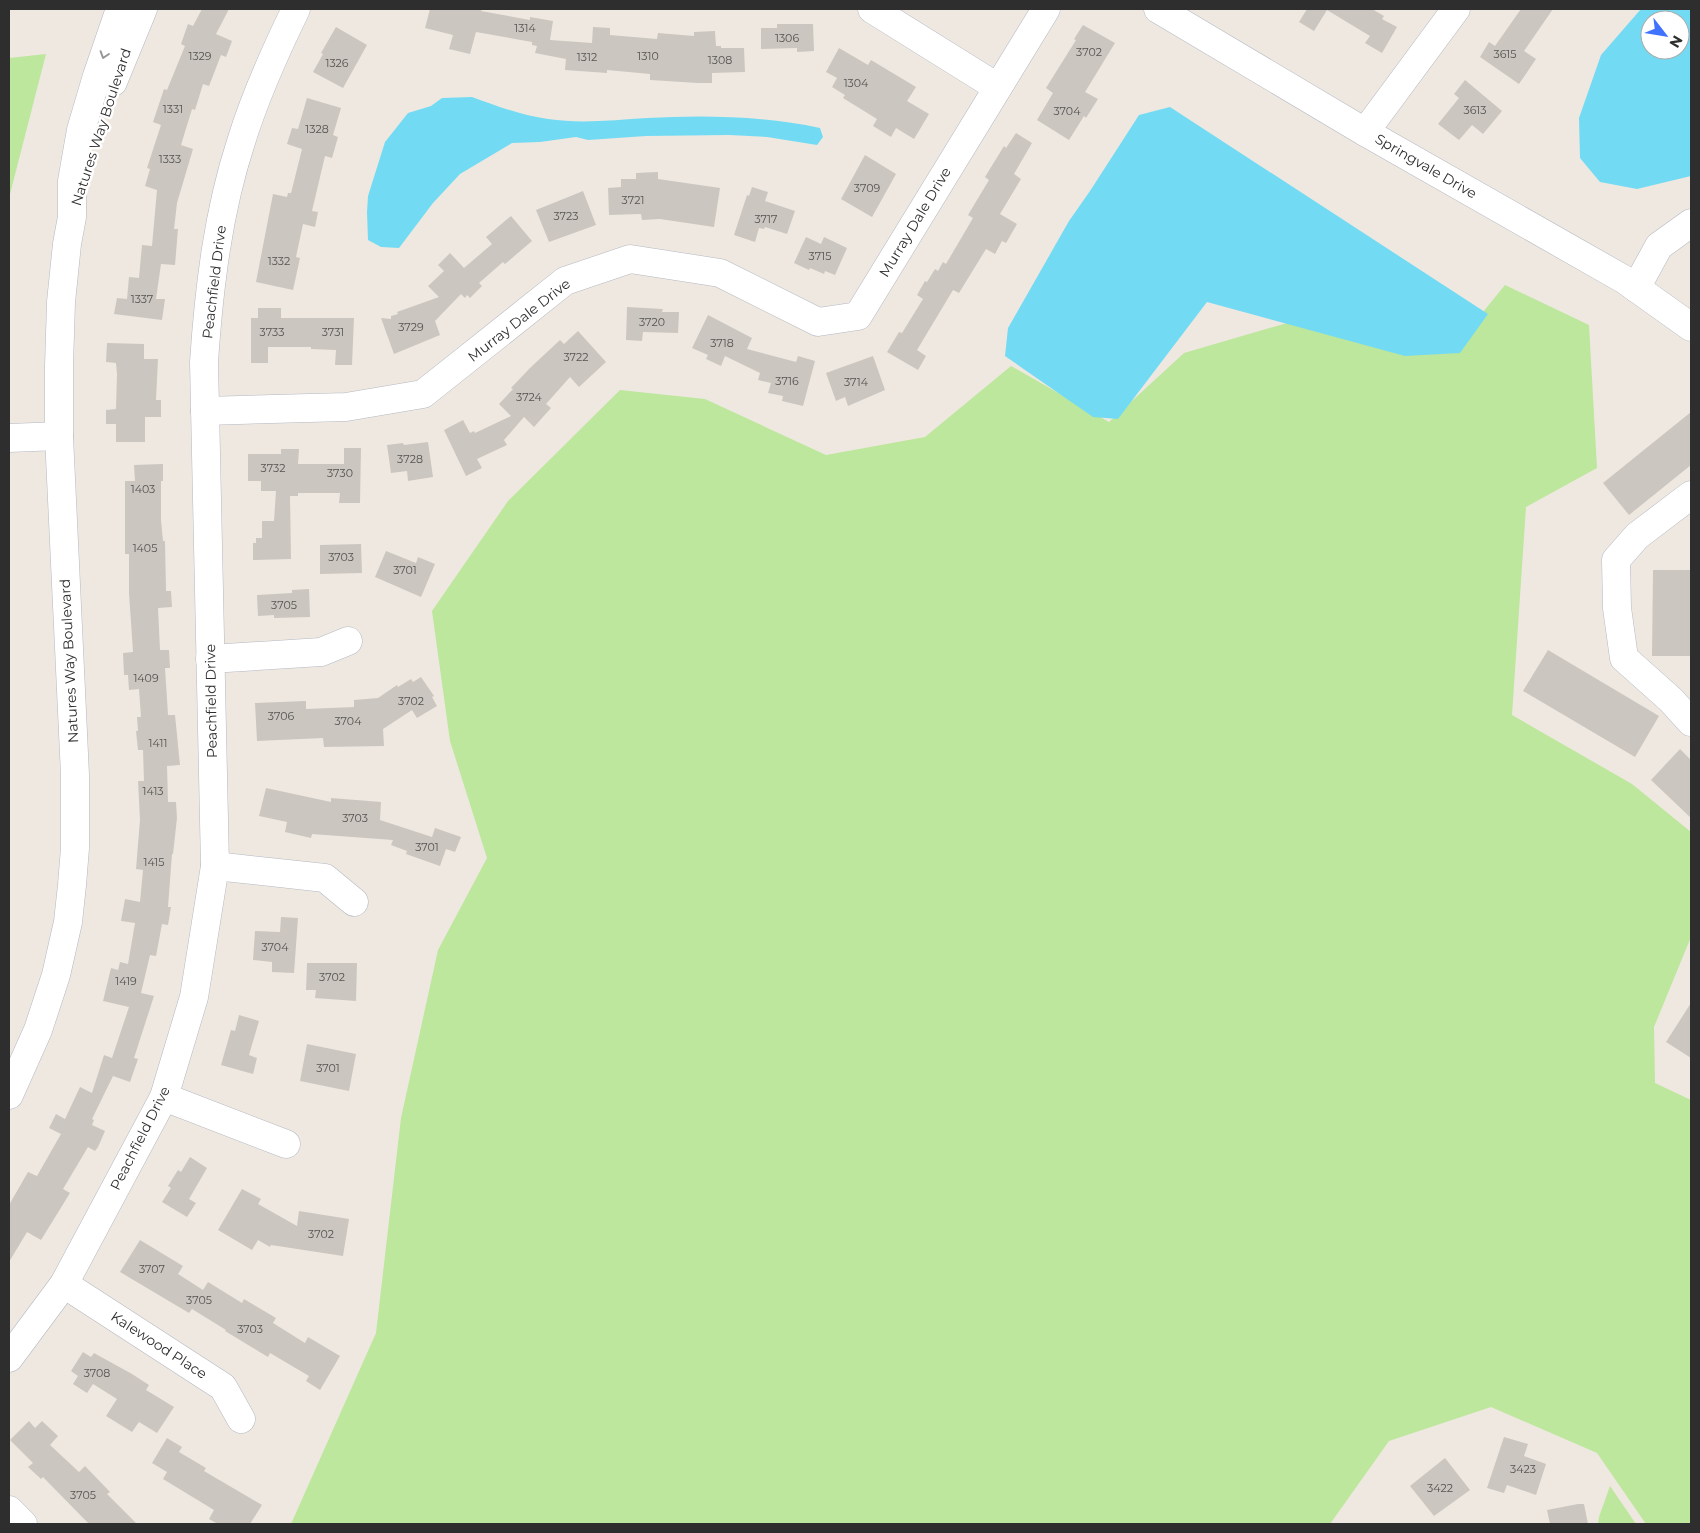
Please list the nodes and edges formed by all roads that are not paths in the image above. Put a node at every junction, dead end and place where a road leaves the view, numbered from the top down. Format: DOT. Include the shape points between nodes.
graph roads {
  1 [pos="120,9"];
  2 [pos="143,9"];
  3 [pos="296,9"];
  4 [pos="872,9"];
  5 [pos="1046,9"];
  6 [pos="1158,9"];
  7 [pos="1449,11"];
  8 [pos="997,86"];
  9 [pos="1365,132"];
  10 [pos="72,217"];
  11 [pos="1691,223"];
  12 [pos="1636,288"];
  13 [pos="1691,327"];
  14 [pos="205,411"];
  15 [pos="59,436"];
  16 [pos="9,438"];
  17 [pos="1691,495"];
  18 [pos="348,641"];
  19 [pos="210,659"];
  20 [pos="1691,722"];
  21 [pos="215,866"];
  22 [pos="354,902"];
  23 [pos="9,1095"];
  24 [pos="164,1097"];
  25 [pos="286,1144"];
  26 [pos="64,1284"];
  27 [pos="9,1358"];
  28 [pos="241,1419"];
  29 [pos="9,1510"];
  30 [pos="23,1524"];
  1 -- 10 [label="street, Natures Way Boulevard, one-way" via="81,130 72,181"];
  2 -- 10 [label="street, Natures Way Boulevard" via="115,77 97,133 86,183"];
  3 -- 14 [label="street, Peachfield Drive" via="274,54 241,142 223,211 208,305"];
  4 -- 8 [label="street"];
  5 -- 8 [label="street, Murray Dale Drive"];
  6 -- 9 [label="street, Springvale Drive"];
  7 -- 9 [label="street"];
  8 -- 14 [label="street, Murray Dale Drive" via="858,316 818,322 720,273 630,260 565,281 423,394 346,407"];
  9 -- 12 [label="street, Springvale Drive"];
  10 -- 15 [label="street, Natures Way Boulevard" via="61,302"];
  11 -- 12 [label="street" via="1659,246"];
  12 -- 13 [label="street, Springvale Drive"];
  14 -- 19 [label="street, Peachfield Drive"];
  15 -- 16 [label="street"];
  15 -- 23 [label="street, Natures Way Boulevard" via="74,775 74,866 68,922 56,975 38,1030"];
  17 -- 20 [label="street" via="1636,536 1616,560 1616,608 1624,658"];
  18 -- 19 [label="street" via="321,652"];
  19 -- 21 [label="street, Peachfield Drive"];
  21 -- 22 [label="street" via="324,878"];
  21 -- 24 [label="street, Peachfield Drive" via="194,997"];
  24 -- 25 [label="street"];
  24 -- 26 [label="street, Peachfield Drive"];
  26 -- 27 [label="street, Peachfield Drive"];
  26 -- 28 [label="street, Kalewood Place" via="223,1387"];
  29 -- 30 [label="street"];
}
